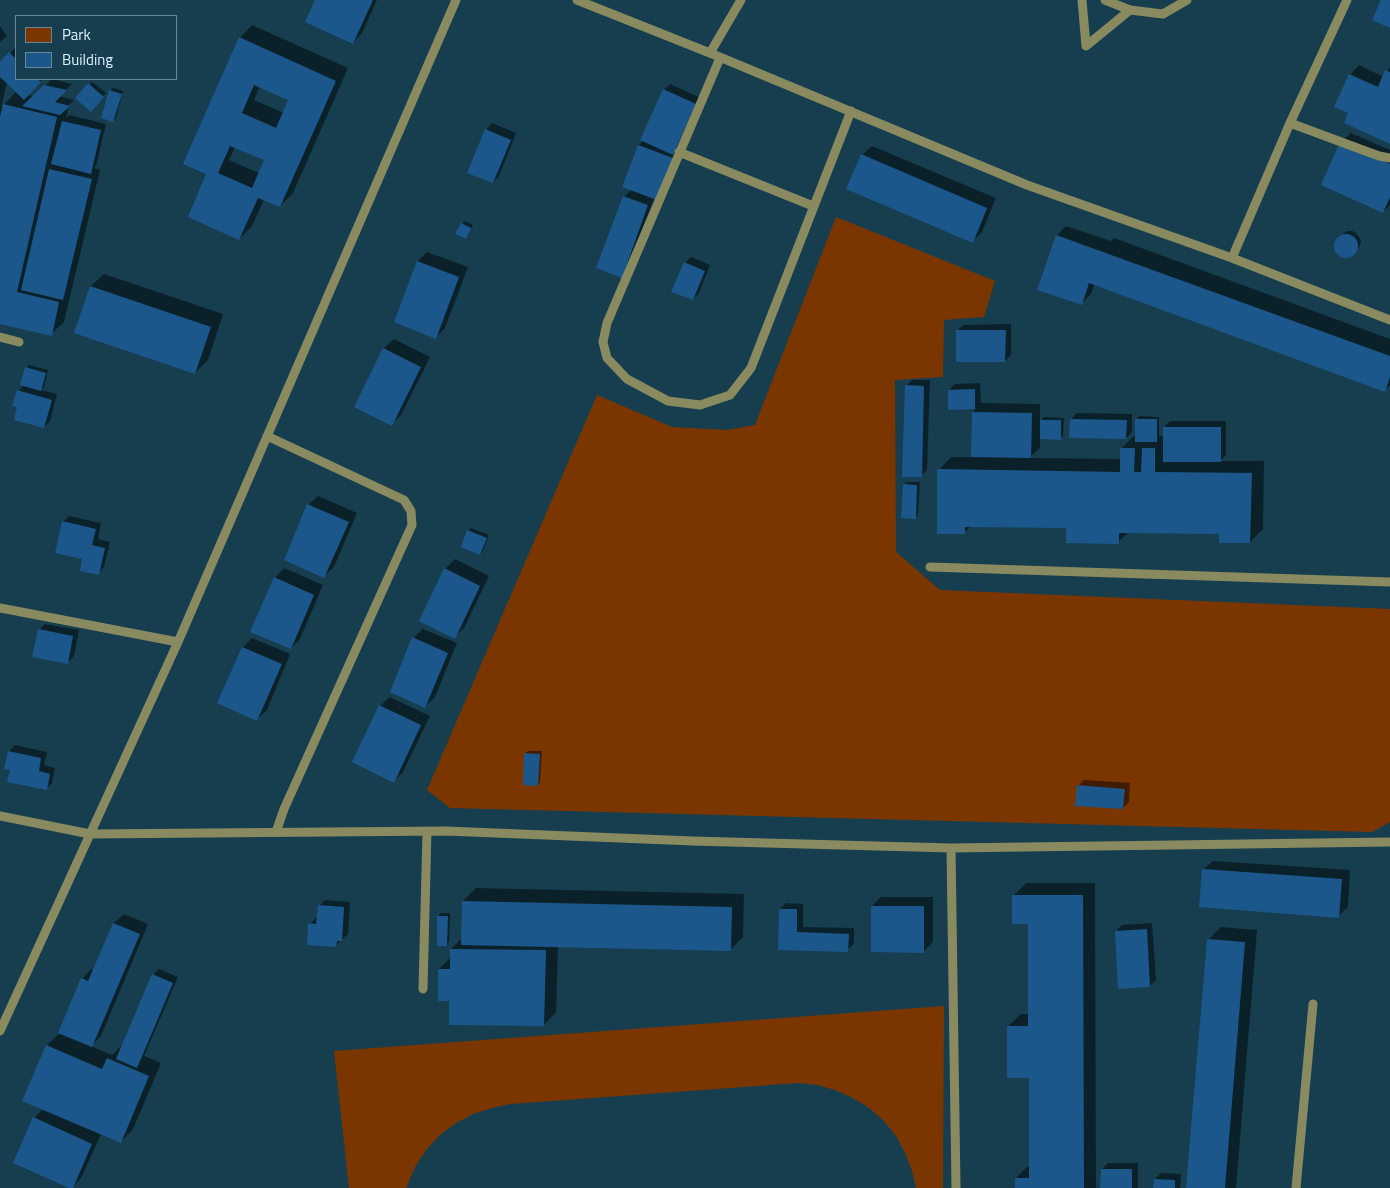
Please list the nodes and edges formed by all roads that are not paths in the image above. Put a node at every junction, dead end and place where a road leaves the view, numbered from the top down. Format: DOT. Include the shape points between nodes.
graph roads {
  1 [pos="456,0"];
  2 [pos="576,0"];
  3 [pos="741,0"];
  4 [pos="1082,0"];
  5 [pos="1105,0"];
  6 [pos="1187,0"];
  7 [pos="1348,0"];
  8 [pos="1130,10"];
  9 [pos="710,53"];
  10 [pos="720,58"];
  11 [pos="851,111"];
  12 [pos="1290,123"];
  13 [pos="679,152"];
  14 [pos="1390,158"];
  15 [pos="813,206"];
  16 [pos="1232,258"];
  17 [pos="1390,320"];
  18 [pos="0,337"];
  19 [pos="19,342"];
  20 [pos="267,436"];
  21 [pos="930,567"];
  22 [pos="1390,582"];
  23 [pos="0,608"];
  24 [pos="178,642"];
  25 [pos="0,816"];
  26 [pos="427,831"];
  27 [pos="276,832"];
  28 [pos="90,834"];
  29 [pos="1390,842"];
  30 [pos="951,848"];
  31 [pos="423,989"];
  32 [pos="1313,1004"];
  33 [pos="1,1026"];
  34 [pos="956,1188"];
  35 [pos="1296,1188"];
  1 -- 20 [label="lane"];
  2 -- 9 [label="lane"];
  3 -- 9 [label="lane"];
  4 -- 8 [label="lane" via="1086,46"];
  5 -- 8 [label="lane"];
  6 -- 8 [label="lane" via="1163,14"];
  7 -- 12 [label="lane"];
  9 -- 10 [label="lane"];
  10 -- 11 [label="lane"];
  10 -- 13 [label="lane"];
  11 -- 15 [label="lane"];
  11 -- 16 [label="lane" via="1027,185"];
  12 -- 14 [label="lane"];
  12 -- 16 [label="lane"];
  13 -- 15 [label="lane"];
  13 -- 15 [label="lane" via="607,323 603,342 607,358 627,379 668,401 700,405 730,395 751,368"];
  16 -- 17 [label="lane"];
  18 -- 19 [label="lane"];
  20 -- 24 [label="lane"];
  20 -- 27 [label="lane" via="404,500 412,511 412,525"];
  21 -- 22 [label="lane"];
  23 -- 24 [label="lane"];
  24 -- 28 [label="lane"];
  25 -- 28 [label="lane"];
  26 -- 27 [label="lane"];
  26 -- 30 [label="lane"];
  26 -- 31 [label="lane"];
  27 -- 28 [label="lane"];
  28 -- 33 [label="lane"];
  29 -- 30 [label="lane"];
  30 -- 34 [label="lane"];
  32 -- 35 [label="lane"];
}
